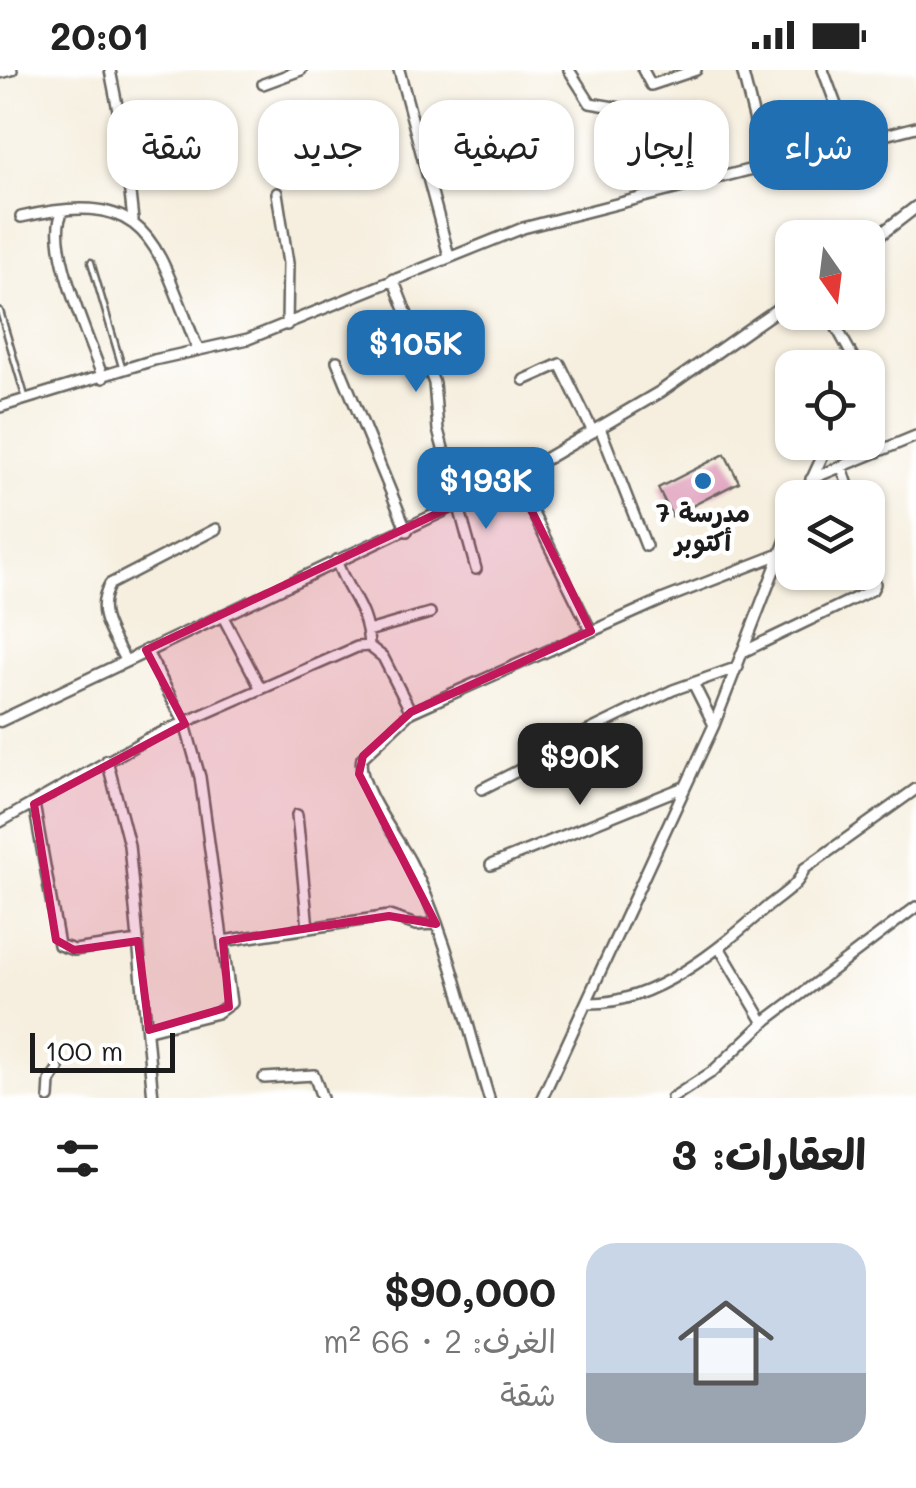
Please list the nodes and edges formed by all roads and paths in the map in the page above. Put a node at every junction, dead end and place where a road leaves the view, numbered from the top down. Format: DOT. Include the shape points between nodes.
graph roads {
  1 [pos="12,70"];
  2 [pos="110,70"];
  3 [pos="301,70"];
  4 [pos="400,70"];
  5 [pos="569,70"];
  6 [pos="643,70"];
  7 [pos="696,70"];
  8 [pos="742,70"];
  9 [pos="823,70"];
  10 [pos="0,73"];
  11 [pos="263,84"];
  12 [pos="750,100"];
  13 [pos="834,100"];
  14 [pos="916,127"];
  15 [pos="888,135"];
  16 [pos="749,169"];
  17 [pos="662,192"];
  18 [pos="278,193"];
  19 [pos="916,208"];
  20 [pos="62,212"];
  21 [pos="21,218"];
  22 [pos="133,220"];
  23 [pos="885,231"];
  24 [pos="449,256"];
  25 [pos="91,262"];
  26 [pos="393,279"];
  27 [pos="775,310"];
  28 [pos="0,311"];
  29 [pos="286,325"];
  30 [pos="198,349"];
  31 [pos="337,361"];
  32 [pos="123,371"];
  33 [pos="102,378"];
  34 [pos="524,380"];
  35 [pos="26,401"];
  36 [pos="0,406"];
  37 [pos="596,430"];
  38 [pos="916,436"];
  39 [pos="820,460"];
  40 [pos="842,467"];
  41 [pos="515,477"];
  42 [pos="811,479"];
  43 [pos="846,480"];
  44 [pos="458,505"];
  45 [pos="216,529"];
  46 [pos="407,532"];
  47 [pos="646,546"];
  48 [pos="775,556"];
  49 [pos="336,560"];
  50 [pos="476,568"];
  51 [pos="775,568"];
  52 [pos="872,590"];
  53 [pos="430,613"];
  54 [pos="222,615"];
  55 [pos="368,630"];
  56 [pos="591,631"];
  57 [pos="369,646"];
  58 [pos="146,650"];
  59 [pos="744,652"];
  60 [pos="126,660"];
  61 [pos="738,666"];
  62 [pos="693,682"];
  63 [pos="262,689"];
  64 [pos="411,712"];
  65 [pos="0,722"];
  66 [pos="185,724"];
  67 [pos="714,725"];
  68 [pos="107,760"];
  69 [pos="684,787"];
  70 [pos="482,789"];
  71 [pos="916,789"];
  72 [pos="34,804"];
  73 [pos="297,815"];
  74 [pos="0,822"];
  75 [pos="491,865"];
  76 [pos="916,907"];
  77 [pos="436,924"];
  78 [pos="308,928"];
  79 [pos="223,940"];
  80 [pos="138,941"];
  81 [pos="719,948"];
  82 [pos="590,1002"];
  83 [pos="764,1023"];
  84 [pos="149,1030"];
  85 [pos="58,1069"];
  86 [pos="264,1078"];
  87 [pos="49,1098"];
  88 [pos="153,1098"];
  89 [pos="322,1098"];
  90 [pos="489,1098"];
  91 [pos="542,1098"];
  92 [pos="672,1098"];
  1 -- 10 [label="street"];
  2 -- 22 [label="street"];
  3 -- 11 [label="street"];
  4 -- 24 [label="street"];
  5 -- 17 [label="street" via="590,103 626,109 650,149"];
  6 -- 7 [label="street" via="651,86"];
  8 -- 12 [label="street"];
  9 -- 13 [label="street"];
  14 -- 15 [label="street"];
  16 -- 17 [label="street"];
  17 -- 24 [label="street" via="524,228"];
  18 -- 29 [label="street" via="288,263"];
  19 -- 23 [label="street"];
  20 -- 21 [label="street"];
  20 -- 22 [label="street" via="101,210"];
  20 -- 33 [label="street" via="57,246"];
  22 -- 30 [label="street" via="159,254"];
  24 -- 26 [label="street"];
  25 -- 32 [label="lane"];
  26 -- 29 [label="street"];
  26 -- 44 [label="street" via="434,383 438,430"];
  27 -- 37 [label="street"];
  28 -- 35 [label="lane"];
  29 -- 30 [label="street"];
  30 -- 32 [label="street"];
  31 -- 46 [label="street"];
  32 -- 33 [label="street"];
  33 -- 35 [label="street"];
  34 -- 37 [label="street" via="560,364"];
  35 -- 36 [label="street"];
  37 -- 41 [label="street"];
  37 -- 47 [label="street"];
  38 -- 40 [label="street"];
  39 -- 42 [label="street"];
  40 -- 42 [label="street"];
  40 -- 43 [label="street"];
  41 -- 44 [label="street"];
  41 -- 56 [label="street"];
  44 -- 46 [label="street"];
  44 -- 50 [label="street"];
  45 -- 60 [label="street" via="110,584 101,598 102,614"];
  46 -- 49 [label="street"];
  48 -- 56 [label="street"];
  49 -- 54 [label="street"];
  49 -- 55 [label="street" via="361,602"];
  51 -- 59 [label="street"];
  52 -- 59 [label="street"];
  53 -- 55 [label="street"];
  54 -- 58 [label="street"];
  54 -- 63 [label="street"];
  55 -- 57 [label="street"];
  56 -- 64 [label="street"];
  57 -- 63 [label="street"];
  57 -- 64 [label="street" via="383,657"];
  58 -- 60 [label="street"];
  58 -- 66 [label="street"];
  59 -- 61 [label="street"];
  60 -- 65 [label="street"];
  61 -- 62 [label="street"];
  61 -- 67 [label="street"];
  62 -- 67 [label="street"];
  62 -- 70 [label="street"];
  63 -- 66 [label="street"];
  64 -- 77 [label="street" via="364,754 360,772"];
  66 -- 68 [label="street"];
  66 -- 79 [label="street" via="200,777"];
  67 -- 69 [label="street"];
  68 -- 72 [label="street"];
  68 -- 80 [label="street" via="129,845"];
  69 -- 75 [label="street"];
  69 -- 82 [label="street"];
  71 -- 81 [label="street" via="804,869 795,886"];
  72 -- 74 [label="street"];
  72 -- 80 [label="street" via="59,944 74,950"];
  73 -- 78 [label="street"];
  76 -- 83 [label="street"];
  77 -- 78 [label="street" via="389,916"];
  77 -- 90 [label="street"];
  78 -- 79 [label="street"];
  79 -- 84 [label="street" via="229,1007"];
  80 -- 84 [label="street"];
  81 -- 82 [label="street" via="646,991"];
  81 -- 83 [label="street"];
  82 -- 91 [label="street"];
  83 -- 92 [label="street" via="712,1072"];
  84 -- 88 [label="street"];
  85 -- 87 [label="street"];
  86 -- 89 [label="street" via="314,1075"];
}
